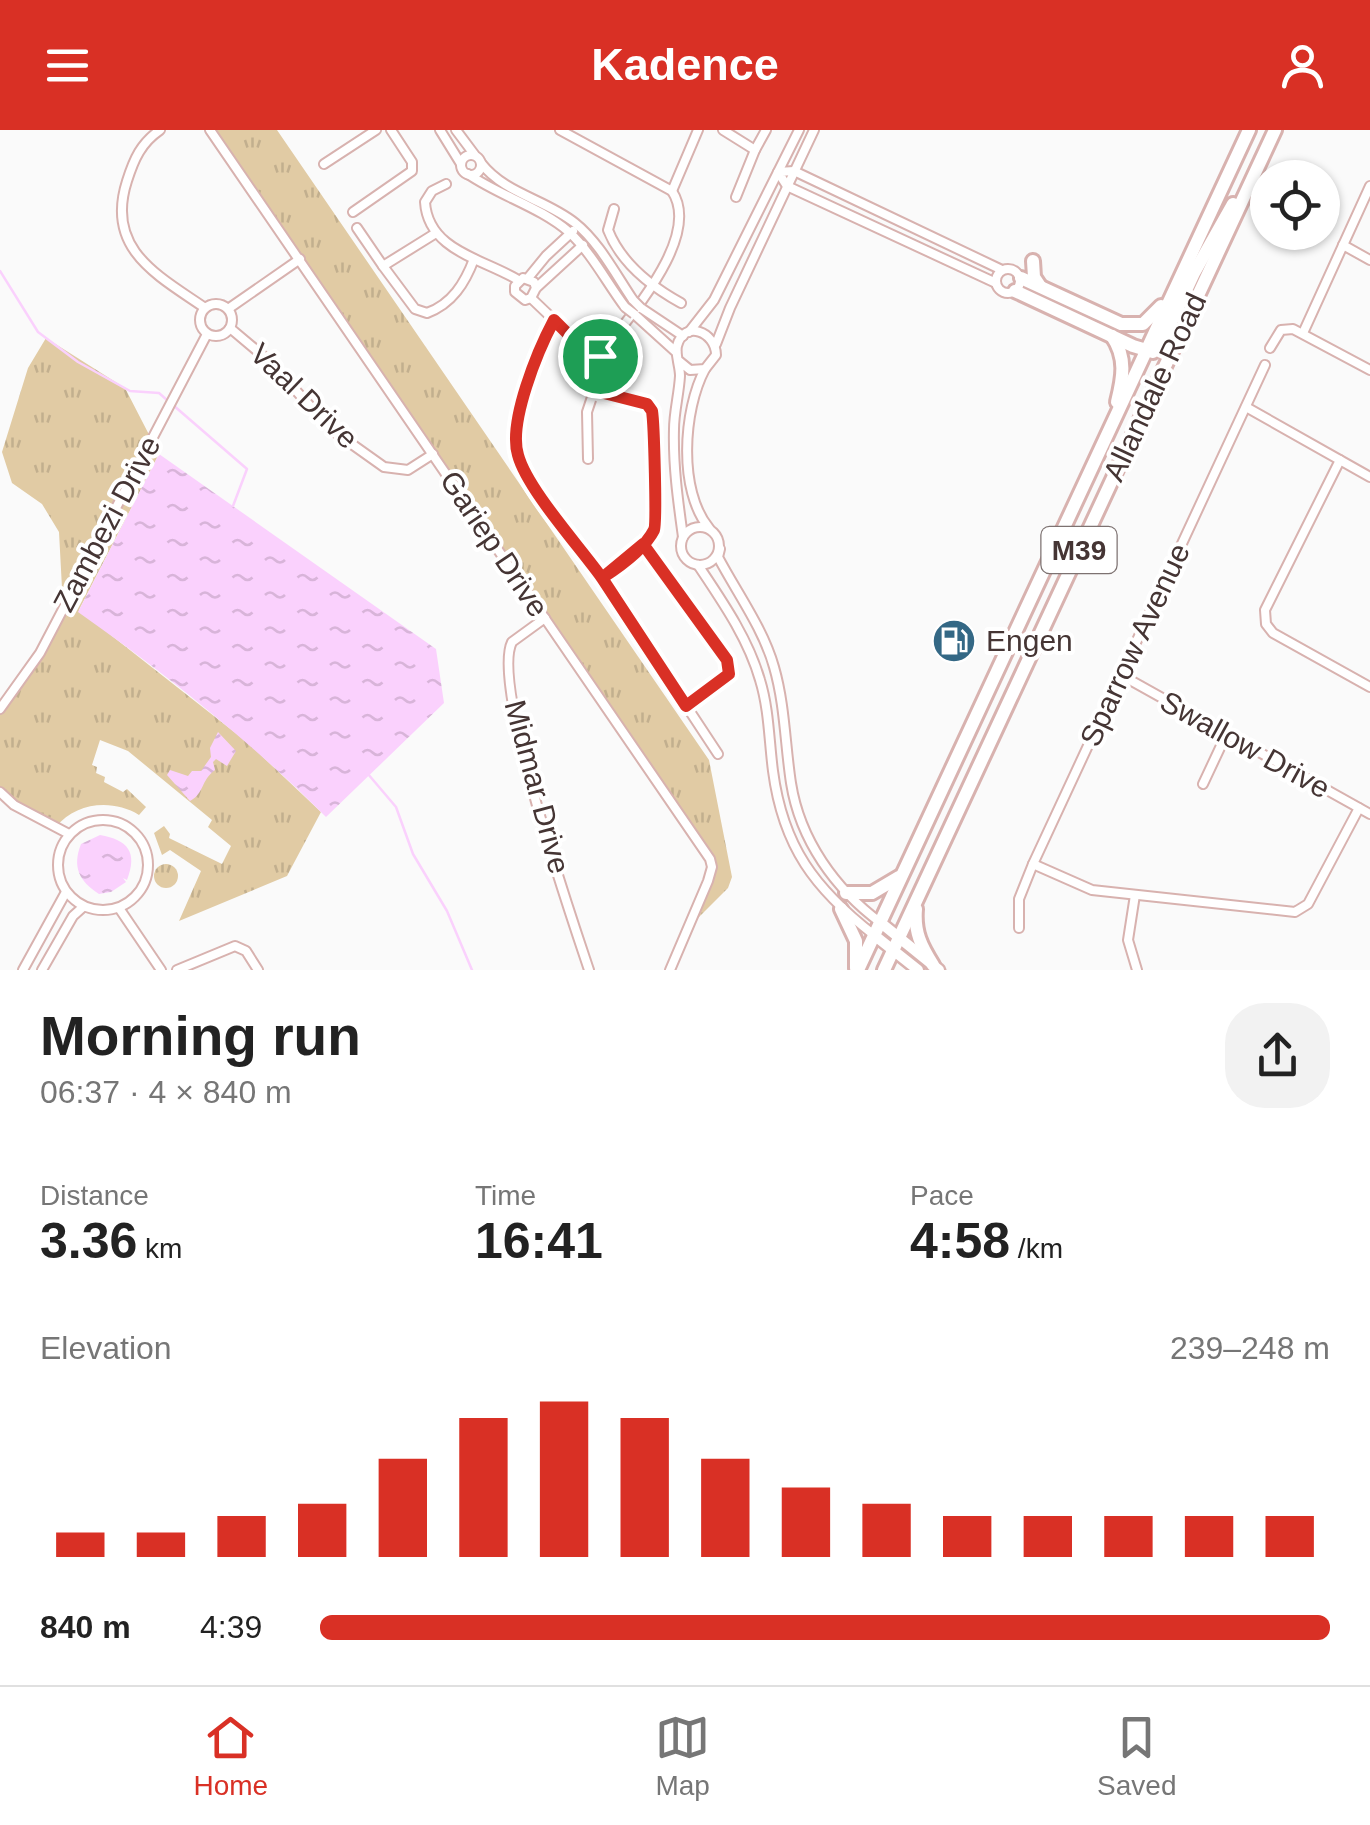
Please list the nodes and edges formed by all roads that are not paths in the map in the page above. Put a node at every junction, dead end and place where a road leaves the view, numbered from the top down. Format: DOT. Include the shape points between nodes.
graph roads {
  1 [pos="160,130"];
  2 [pos="210,130"];
  3 [pos="376,130"];
  4 [pos="391,130"];
  5 [pos="440,130"];
  6 [pos="456,130"];
  7 [pos="560,130"];
  8 [pos="698,130"];
  9 [pos="722,130"];
  10 [pos="766,130"];
  11 [pos="799,130"];
  12 [pos="814,130"];
  13 [pos="1249,130"];
  14 [pos="1275,130"];
  15 [pos="755,150"];
  16 [pos="478,159"];
  17 [pos="1261,160"];
  18 [pos="324,164"];
  19 [pos="461,164"];
  20 [pos="794,171"];
  21 [pos="778,172"];
  22 [pos="468,174"];
  23 [pos="1250,181"];
  24 [pos="446,184"];
  25 [pos="1250,184"];
  26 [pos="787,186"];
  27 [pos="1370,186"];
  28 [pos="672,191"];
  29 [pos="736,197"];
  30 [pos="614,209"];
  31 [pos="353,212"];
  32 [pos="578,226"];
  33 [pos="357,228"];
  34 [pos="436,233"];
  35 [pos="570,234"];
  36 [pos="590,240"];
  37 [pos="1343,245"];
  38 [pos="580,246"];
  39 [pos="1190,256"];
  40 [pos="474,258"];
  41 [pos="300,259"];
  42 [pos="1370,260"];
  43 [pos="1033,261"];
  44 [pos="384,266"];
  45 [pos="1002,270"];
  46 [pos="524,279"];
  47 [pos="996,284"];
  48 [pos="1018,285"];
  49 [pos="1040,286"];
  50 [pos="653,287"];
  51 [pos="536,288"];
  52 [pos="531,298"];
  53 [pos="682,303"];
  54 [pos="204,308"];
  55 [pos="228,309"];
  56 [pos="637,311"];
  57 [pos="554,320"];
  58 [pos="230,328"];
  59 [pos="1303,333"];
  60 [pos="207,334"];
  61 [pos="686,334"];
  62 [pos="1111,335"];
  63 [pos="716,346"];
  64 [pos="1270,348"];
  65 [pos="1147,352"];
  66 [pos="600,356"];
  67 [pos="678,357"];
  68 [pos="1265,365"];
  69 [pos="705,369"];
  70 [pos="1370,370"];
  71 [pos="596,385"];
  72 [pos="1246,408"];
  73 [pos="1109,434"];
  74 [pos="433,454"];
  75 [pos="588,459"];
  76 [pos="1340,460"];
  77 [pos="1370,477"];
  78 [pos="709,528"];
  79 [pos="683,537"];
  80 [pos="643,544"];
  81 [pos="720,549"];
  82 [pos="698,565"];
  83 [pos="602,578"];
  84 [pos="545,618"];
  85 [pos="1121,676"];
  86 [pos="1370,687"];
  87 [pos="686,706"];
  88 [pos="0,709"];
  89 [pos="1226,735"];
  90 [pos="718,754"];
  91 [pos="1203,784"];
  92 [pos="0,792"];
  93 [pos="1360,808"];
  94 [pos="1370,814"];
  95 [pos="70,834"];
  96 [pos="1033,864"];
  97 [pos="904,873"];
  98 [pos="66,892"];
  99 [pos="846,892"];
  100 [pos="1135,895"];
  101 [pos="917,896"];
  102 [pos="83,906"];
  103 [pos="119,908"];
  104 [pos="841,909"];
  105 [pos="1019,928"];
  106 [pos="878,929"];
  107 [pos="900,935"];
  108 [pos="893,950"];
  109 [pos="930,969"];
  110 [pos="23,970"];
  111 [pos="42,970"];
  112 [pos="161,970"];
  113 [pos="177,970"];
  114 [pos="258,970"];
  115 [pos="589,970"];
  116 [pos="670,970"];
  117 [pos="857,970"];
  118 [pos="884,970"];
  119 [pos="1137,970"];
  1 -- 54 [label="street" via="143,144 130,172 123,227 146,266"];
  2 -- 41 [label="street, Gariep Drive"];
  3 -- 18 [label="street"];
  4 -- 31 [label="street" via="412,171"];
  5 -- 19 [label="street"];
  6 -- 16 [label="street"];
  7 -- 28 [label="street"];
  8 -- 28 [label="street"];
  9 -- 15 [label="street"];
  10 -- 15 [label="street"];
  11 -- 21 [label="street"];
  12 -- 20 [label="street"];
  13 -- 39 [label="main road, Allandale Road / M39"];
  14 -- 17 [label="main road, Allandale Road / M39"];
  15 -- 29 [label="street"];
  16 -- 19 [label="street" via="464,157"];
  16 -- 22 [label="street" via="478,172"];
  16 -- 32 [label="street" via="500,183"];
  19 -- 22 [label="street"];
  20 -- 21 [label="street"];
  20 -- 26 [label="street"];
  20 -- 45 [label="street"];
  21 -- 26 [label="street"];
  21 -- 61 [label="street" via="714,300"];
  22 -- 35 [label="street"];
  23 -- 65 [label="main road" via="1194,273 1160,346"];
  24 -- 34 [label="street" via="425,202"];
  25 -- 101 [label="main road, Allandale Road / M39"];
  26 -- 47 [label="street"];
  26 -- 63 [label="street"];
  27 -- 37 [label="street"];
  28 -- 50 [label="street" via="680,224"];
  30 -- 50 [label="street" via="610,236"];
  32 -- 35 [label="street"];
  32 -- 36 [label="street"];
  33 -- 44 [label="street"];
  34 -- 40 [label="street"];
  34 -- 44 [label="street"];
  35 -- 38 [label="street"];
  35 -- 46 [label="street"];
  36 -- 38 [label="street"];
  36 -- 56 [label="street, bridge"];
  37 -- 42 [label="street"];
  37 -- 59 [label="street"];
  38 -- 51 [label="street"];
  38 -- 56 [label="street, bridge" via="625,307"];
  39 -- 49 [label="main road" via="1152,318 1136,325"];
  39 -- 65 [label="main road, Allandale Road / M39"];
  40 -- 44 [label="street" via="459,289 427,313 415,309"];
  40 -- 46 [label="street"];
  41 -- 55 [label="street"];
  41 -- 74 [label="street, Gariep Drive"];
  43 -- 49 [label="main road"];
  45 -- 47 [label="street"];
  45 -- 48 [label="street" via="1014,270"];
  46 -- 51 [label="street"];
  46 -- 52 [label="street" via="515,286 519,298"];
  47 -- 48 [label="street" via="1003,292"];
  48 -- 49 [label="main road"];
  48 -- 62 [label="main road"];
  50 -- 53 [label="street"];
  50 -- 66 [label="street"];
  51 -- 52 [label="street"];
  52 -- 57 [label="street"];
  54 -- 55 [label="street"];
  54 -- 60 [label="street" via="200,324"];
  55 -- 58 [label="street"];
  56 -- 61 [label="street"];
  56 -- 67 [label="street"];
  57 -- 66 [label="street" via="590,356"];
  57 -- 83 [label="street" via="518,422 516,452"];
  58 -- 60 [label="street" via="220,336"];
  58 -- 74 [label="street, Vaal Drive" via="332,430 384,467 408,470"];
  59 -- 64 [label="street" via="1283,328"];
  59 -- 70 [label="street"];
  60 -- 88 [label="street, Zambezi Drive" via="40,653"];
  61 -- 63 [label="street" via="703,332"];
  61 -- 67 [label="street"];
  62 -- 65 [label="main road"];
  62 -- 73 [label="main road" via="1124,367"];
  63 -- 69 [label="street" via="715,360"];
  65 -- 73 [label="main road, Allandale Road / M39"];
  66 -- 71 [label="street"];
  67 -- 69 [label="street" via="690,370"];
  67 -- 79 [label="street" via="674,456"];
  68 -- 72 [label="street, Sparrow Avenue"];
  69 -- 78 [label="street" via="693,396 688,455 694,503"];
  71 -- 75 [label="street" via="587,412"];
  71 -- 80 [label="street" via="607,396 647,404 652,411 657,518"];
  72 -- 76 [label="street"];
  72 -- 85 [label="street, Sparrow Avenue"];
  73 -- 97 [label="main road, Allandale Road / M39"];
  74 -- 84 [label="street, Gariep Drive"];
  76 -- 77 [label="street"];
  76 -- 86 [label="street" via="1264,614 1273,634"];
  78 -- 79 [label="street"];
  78 -- 81 [label="street"];
  79 -- 82 [label="street" via="682,552"];
  80 -- 83 [label="street"];
  80 -- 87 [label="street" via="730,667"];
  81 -- 82 [label="street" via="712,562"];
  81 -- 99 [label="street" via="718,557 773,662 802,823"];
  82 -- 104 [label="street" via="760,677 786,828 808,872"];
  83 -- 87 [label="street"];
  84 -- 115 [label="street, Midmar Drive" via="510,644 508,672 526,765"];
  84 -- 116 [label="street, Gariep Drive" via="712,864"];
  85 -- 89 [label="street, Swallow Drive"];
  85 -- 96 [label="street, Sparrow Avenue"];
  87 -- 90 [label="street"];
  89 -- 91 [label="street"];
  89 -- 93 [label="street, Swallow Drive"];
  92 -- 95 [label="street"];
  93 -- 94 [label="street, Swallow Drive"];
  93 -- 100 [label="street" via="1301,910"];
  95 -- 98 [label="street" via="58,863"];
  95 -- 103 [label="street" via="82,824 114,821 141,840 148,871 143,887"];
  96 -- 100 [label="street" via="1080,886"];
  96 -- 105 [label="street, Sparrow Avenue" via="1020,900"];
  97 -- 99 [label="main road" via="872,892"];
  97 -- 106 [label="main road, Allandale Road / M39"];
  98 -- 102 [label="street"];
  98 -- 110 [label="street"];
  99 -- 106 [label="street"];
  100 -- 119 [label="street" via="1128,940"];
  101 -- 107 [label="main road, Allandale Road / M39"];
  101 -- 109 [label="main road" via="914,924"];
  102 -- 103 [label="street"];
  102 -- 111 [label="street"];
  103 -- 112 [label="street"];
  104 -- 106 [label="street"];
  104 -- 117 [label="main road" via="856,942"];
  106 -- 107 [label="street"];
  106 -- 108 [label="street"];
  106 -- 117 [label="main road, Allandale Road / M39"];
  107 -- 108 [label="main road, Allandale Road / M39"];
  107 -- 109 [label="street"];
  108 -- 109 [label="street"];
  108 -- 118 [label="main road, Allandale Road / M39"];
  113 -- 114 [label="street" via="235,946"];
}
